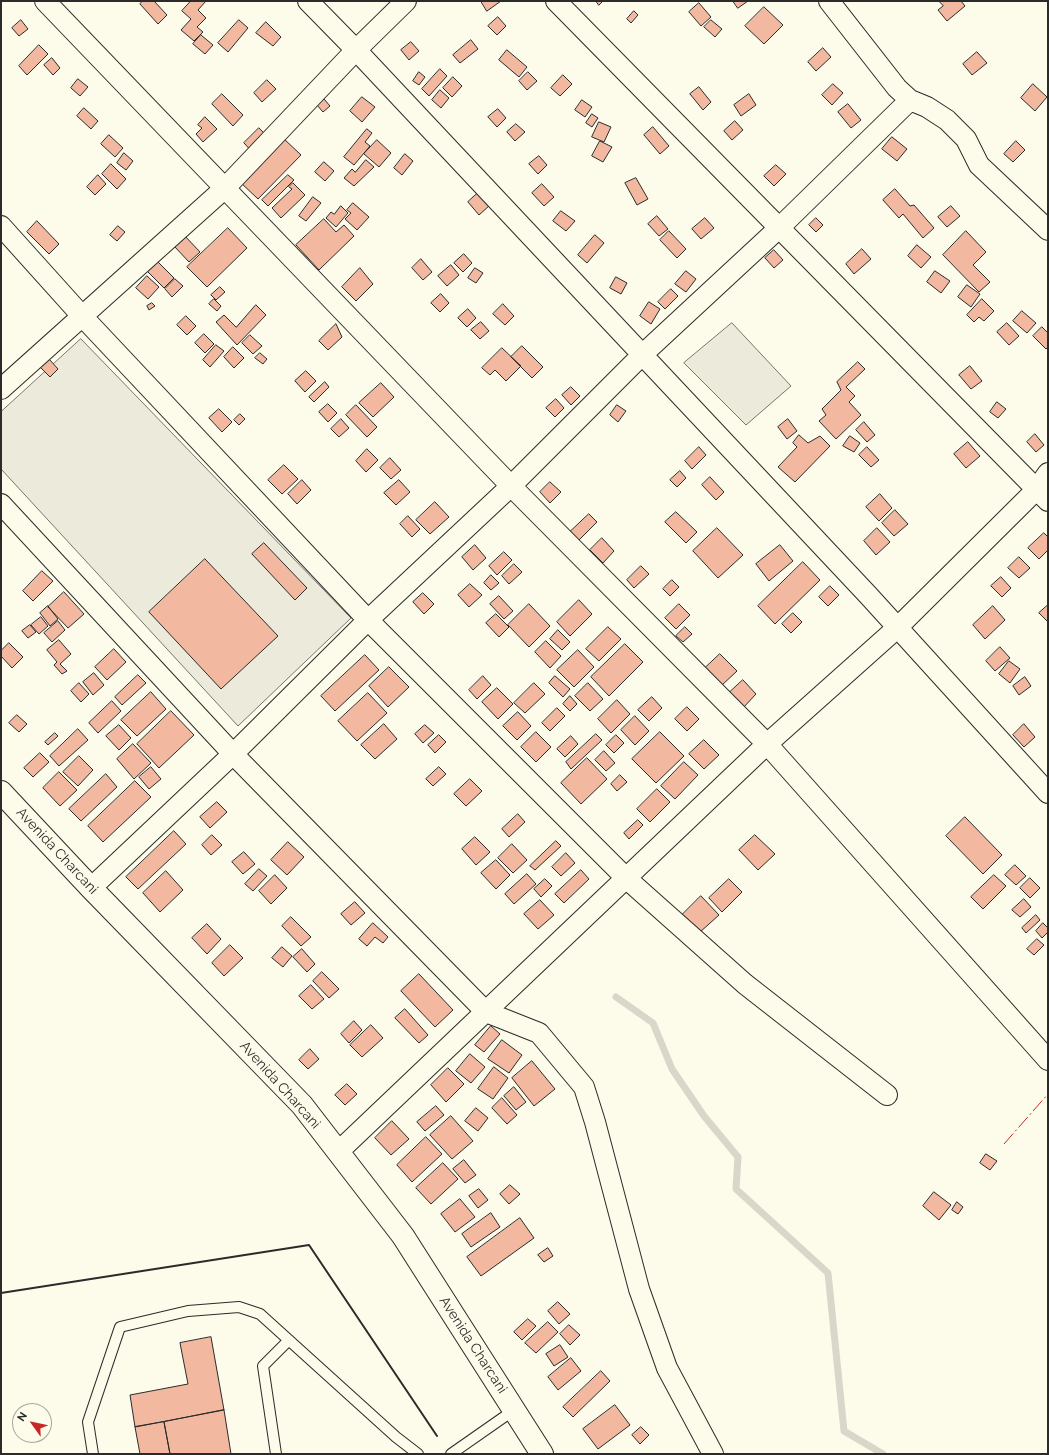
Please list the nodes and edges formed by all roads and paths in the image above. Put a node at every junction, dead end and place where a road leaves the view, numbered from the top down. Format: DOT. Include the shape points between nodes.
graph roads {
  1 [pos="45,1"];
  2 [pos="308,1"];
  3 [pos="406,1"];
  4 [pos="556,1"];
  5 [pos="829,1"];
  6 [pos="356,50"];
  7 [pos="910,100"];
  8 [pos="225,188"];
  9 [pos="1,226"];
  10 [pos="780,227"];
  11 [pos="1048,230"];
  12 [pos="82,316"];
  13 [pos="643,354"];
  14 [pos="1,389"];
  15 [pos="511,486"];
  16 [pos="1044,488"];
  17 [pos="1,504"];
  18 [pos="368,620"];
  19 [pos="897,628"];
  20 [pos="767,744"];
  21 [pos="233,754"];
  22 [pos="1,792"];
  23 [pos="1048,794"];
  24 [pos="627,879"];
  25 [pos="91,888"];
  26 [pos="486,1012"];
  27 [pos="1048,1060"];
  28 [pos="887,1095"];
  29 [pos="338,1152"];
  30 [pos="289,1340"];
  31 [pos="514,1410"];
  32 [pos="93,1454"];
  33 [pos="276,1454"];
  34 [pos="418,1454"];
  35 [pos="451,1454"];
  36 [pos="542,1454"];
  37 [pos="713,1454"];
  1 -- 8 [label="street"];
  2 -- 6 [label="street"];
  3 -- 6 [label="street"];
  4 -- 10 [label="street"];
  5 -- 7 [label="street" via="897,88"];
  6 -- 8 [label="street"];
  6 -- 13 [label="street"];
  7 -- 10 [label="street"];
  7 -- 11 [label="street" via="947,120 966,139 979,165"];
  8 -- 12 [label="street"];
  8 -- 15 [label="street"];
  9 -- 12 [label="street"];
  10 -- 13 [label="street"];
  10 -- 16 [label="street" via="1015,469"];
  12 -- 14 [label="street"];
  12 -- 18 [label="street"];
  13 -- 15 [label="street"];
  13 -- 19 [label="street"];
  15 -- 18 [label="street"];
  15 -- 20 [label="street"];
  16 -- 19 [label="street"];
  17 -- 21 [label="street"];
  18 -- 21 [label="street"];
  18 -- 24 [label="street"];
  19 -- 20 [label="street"];
  19 -- 23 [label="street"];
  20 -- 24 [label="street"];
  20 -- 27 [label="street"];
  21 -- 25 [label="street"];
  21 -- 26 [label="street"];
  22 -- 25 [label="main road, Avenida Charcani"];
  24 -- 26 [label="street"];
  24 -- 28 [label="street" via="745,984"];
  25 -- 29 [label="main road, Avenida Charcani" via="302,1105"];
  26 -- 29 [label="street"];
  26 -- 37 [label="street" via="539,1033 584,1087 639,1289 667,1368"];
  29 -- 31 [label="main road, Avenida Charcani" via="403,1236"];
  30 -- 32 [label="lane" via="260,1314 239,1307 188,1311 120,1327 88,1422"];
  30 -- 33 [label="lane" via="263,1366"];
  30 -- 34 [label="lane"];
  31 -- 35 [label="lane"];
  31 -- 36 [label="main road, Avenida Charcani"];
}
